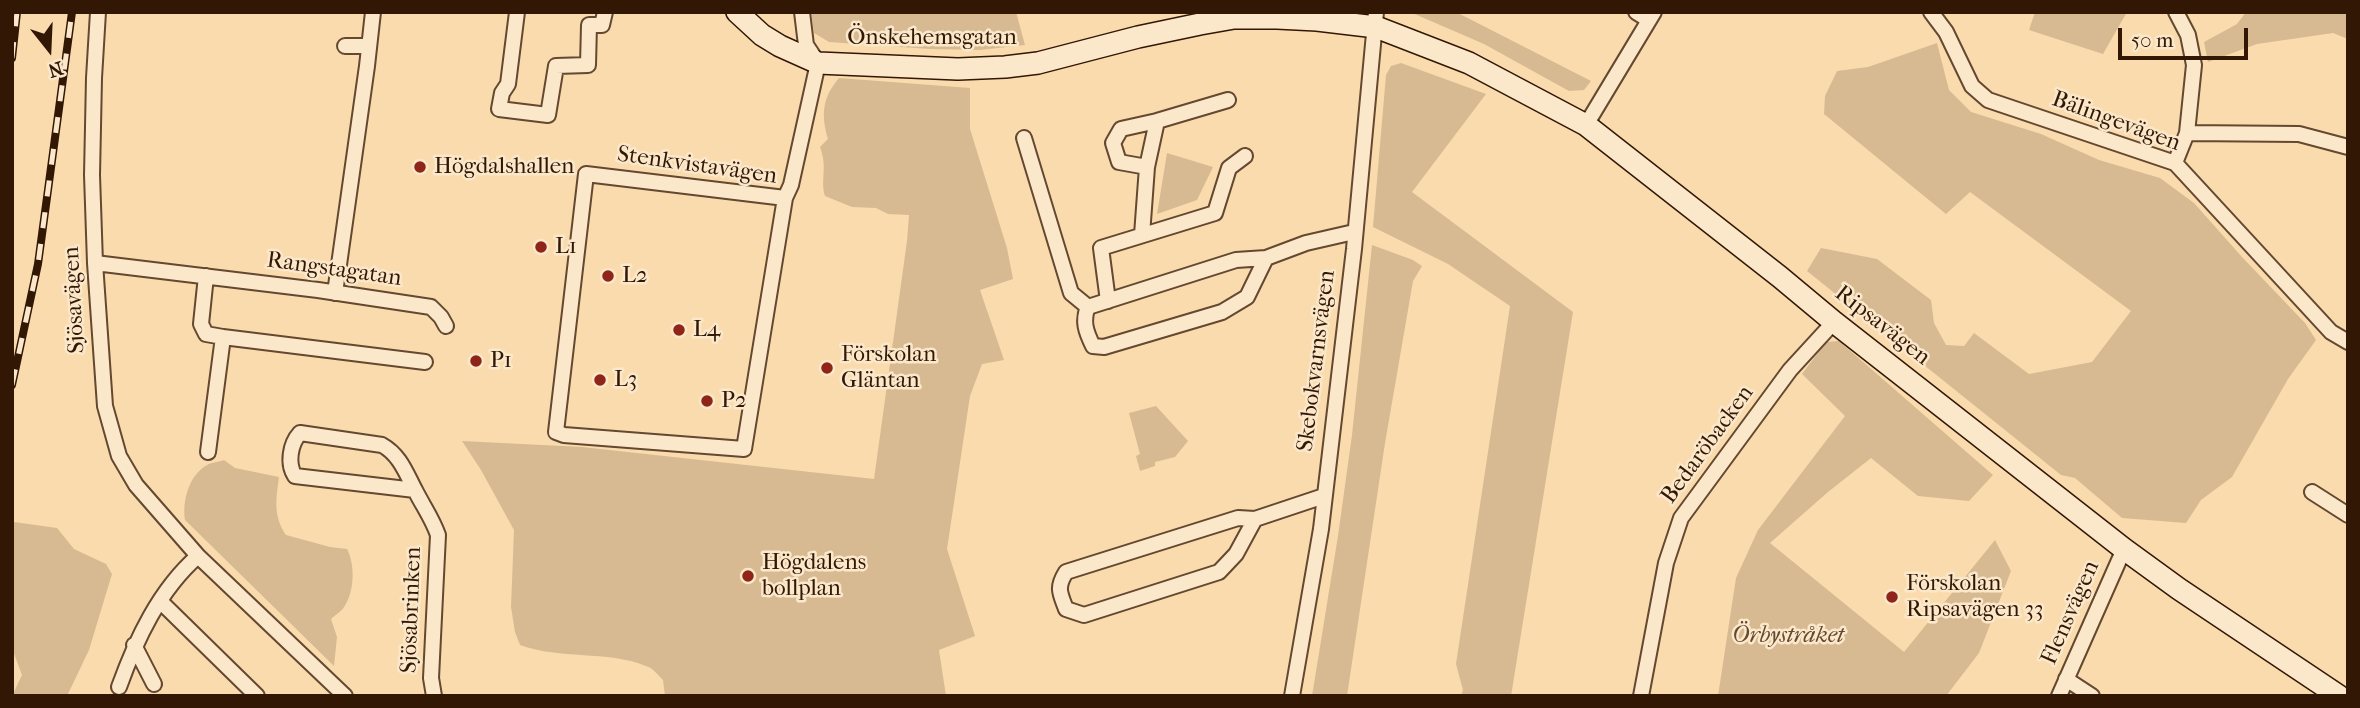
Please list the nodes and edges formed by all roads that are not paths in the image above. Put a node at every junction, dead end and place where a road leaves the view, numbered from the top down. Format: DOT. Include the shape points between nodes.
graph roads {
  1 [pos="99,12"];
  2 [pos="373,12"];
  3 [pos="517,12"];
  4 [pos="605,12"];
  5 [pos="737,12"];
  6 [pos="802,12"];
  7 [pos="1636,12"];
  8 [pos="1931,12"];
  9 [pos="2176,12"];
  10 [pos="1652,16"];
  11 [pos="1376,20"];
  12 [pos="345,46"];
  13 [pos="368,46"];
  14 [pos="818,63"];
  15 [pos="1228,100"];
  16 [pos="1157,121"];
  17 [pos="1586,125"];
  18 [pos="2187,133"];
  19 [pos="1024,138"];
  20 [pos="2348,147"];
  21 [pos="1245,156"];
  22 [pos="2175,163"];
  23 [pos="1147,167"];
  24 [pos="785,198"];
  25 [pos="1354,232"];
  26 [pos="1142,235"];
  27 [pos="1266,258"];
  28 [pos="95,263"];
  29 [pos="206,276"];
  30 [pos="335,293"];
  31 [pos="1108,301"];
  32 [pos="1088,307"];
  33 [pos="1834,322"];
  34 [pos="446,326"];
  35 [pos="223,337"];
  36 [pos="2348,342"];
  37 [pos="425,362"];
  38 [pos="208,452"];
  39 [pos="415,490"];
  40 [pos="2312,492"];
  41 [pos="1324,496"];
  42 [pos="2348,515"];
  43 [pos="1255,519"];
  44 [pos="2124,549"];
  45 [pos="198,556"];
  46 [pos="161,602"];
  47 [pos="134,645"];
  48 [pos="2066,679"];
  49 [pos="154,684"];
  50 [pos="119,687"];
  51 [pos="257,696"];
  52 [pos="345,696"];
  53 [pos="434,696"];
  54 [pos="1292,696"];
  55 [pos="1641,696"];
  56 [pos="2059,696"];
  57 [pos="2092,696"];
  58 [pos="2339,696"];
  1 -- 28 [label="street, Sjösavägen" via="92,161"];
  2 -- 13 [label="street"];
  3 -- 4 [label="street" via="508,84 499,109 548,115 556,66 588,65 589,25 602,25"];
  5 -- 14 [label="street, Önskehemsgatan" via="762,35"];
  6 -- 14 [label="street, Önskehemsgatan" via="806,45"];
  7 -- 10 [label="street"];
  8 -- 22 [label="street, Bälingevägen" via="1972,86 1988,100"];
  9 -- 18 [label="street" via="2188,35 2194,65"];
  10 -- 17 [label="street"];
  11 -- 14 [label="street, Önskehemsgatan" via="1234,18 1005,67"];
  11 -- 17 [label="street, Ripsavägen"];
  11 -- 25 [label="street, Skebokvarnsvägen"];
  12 -- 13 [label="street"];
  13 -- 30 [label="street"];
  14 -- 24 [label="street, Önskehemsgatan"];
  15 -- 16 [label="street"];
  16 -- 23 [label="street"];
  16 -- 23 [label="street" via="1121,129 1113,143 1119,162"];
  17 -- 33 [label="street, Ripsavägen"];
  18 -- 20 [label="street" via="2299,134"];
  18 -- 22 [label="street"];
  19 -- 32 [label="street" via="1072,293"];
  21 -- 26 [label="street" via="1229,168 1215,213"];
  22 -- 36 [label="street, Bälingevägen" via="2331,332"];
  23 -- 26 [label="street"];
  24 -- 24 [label="street, Stenkvistavägen" via="744,449 556,432 586,174"];
  25 -- 27 [label="street, Skebokvarnsvägen"];
  25 -- 41 [label="street, Skebokvarnsvägen"];
  26 -- 31 [label="street" via="1101,248"];
  27 -- 31 [label="street, Skebokvarnsvägen" via="1236,260"];
  27 -- 32 [label="street" via="1247,297 1222,312 1104,347 1093,346 1090,339 1084,317"];
  28 -- 29 [label="street, Rangstagatan"];
  28 -- 45 [label="street, Sjösavägen" via="105,405 120,456 136,485"];
  29 -- 30 [label="street, Rangstagatan"];
  29 -- 35 [label="street" via="201,324 206,334"];
  30 -- 34 [label="street, Rangstagatan" via="431,307"];
  31 -- 32 [label="street, Skebokvarnsvägen"];
  33 -- 44 [label="street, Ripsavägen"];
  33 -- 55 [label="street, Bedaröbacken" via="1790,370 1681,518 1666,563"];
  35 -- 37 [label="street"];
  35 -- 38 [label="street"];
  39 -- 39 [label="street, Sjösabrinken" via="295,477 290,469 293,441 300,433 382,445 391,451"];
  39 -- 53 [label="street, Sjösabrinken" via="438,535"];
  40 -- 42 [label="street"];
  41 -- 43 [label="street"];
  41 -- 54 [label="street, Skebokvarnsvägen"];
  43 -- 43 [label="street" via="1238,518 1066,572 1060,582 1066,609 1084,615 1219,572 1236,554"];
  44 -- 48 [label="street, Flensvägen"];
  44 -- 58 [label="street, Ripsavägen"];
  45 -- 46 [label="street" via="172,582"];
  45 -- 52 [label="street, Sjösavägen"];
  46 -- 47 [label="street"];
  46 -- 51 [label="street"];
  47 -- 49 [label="street"];
  47 -- 50 [label="street"];
  48 -- 56 [label="street, Flensvägen"];
  48 -- 57 [label="street"];
}
